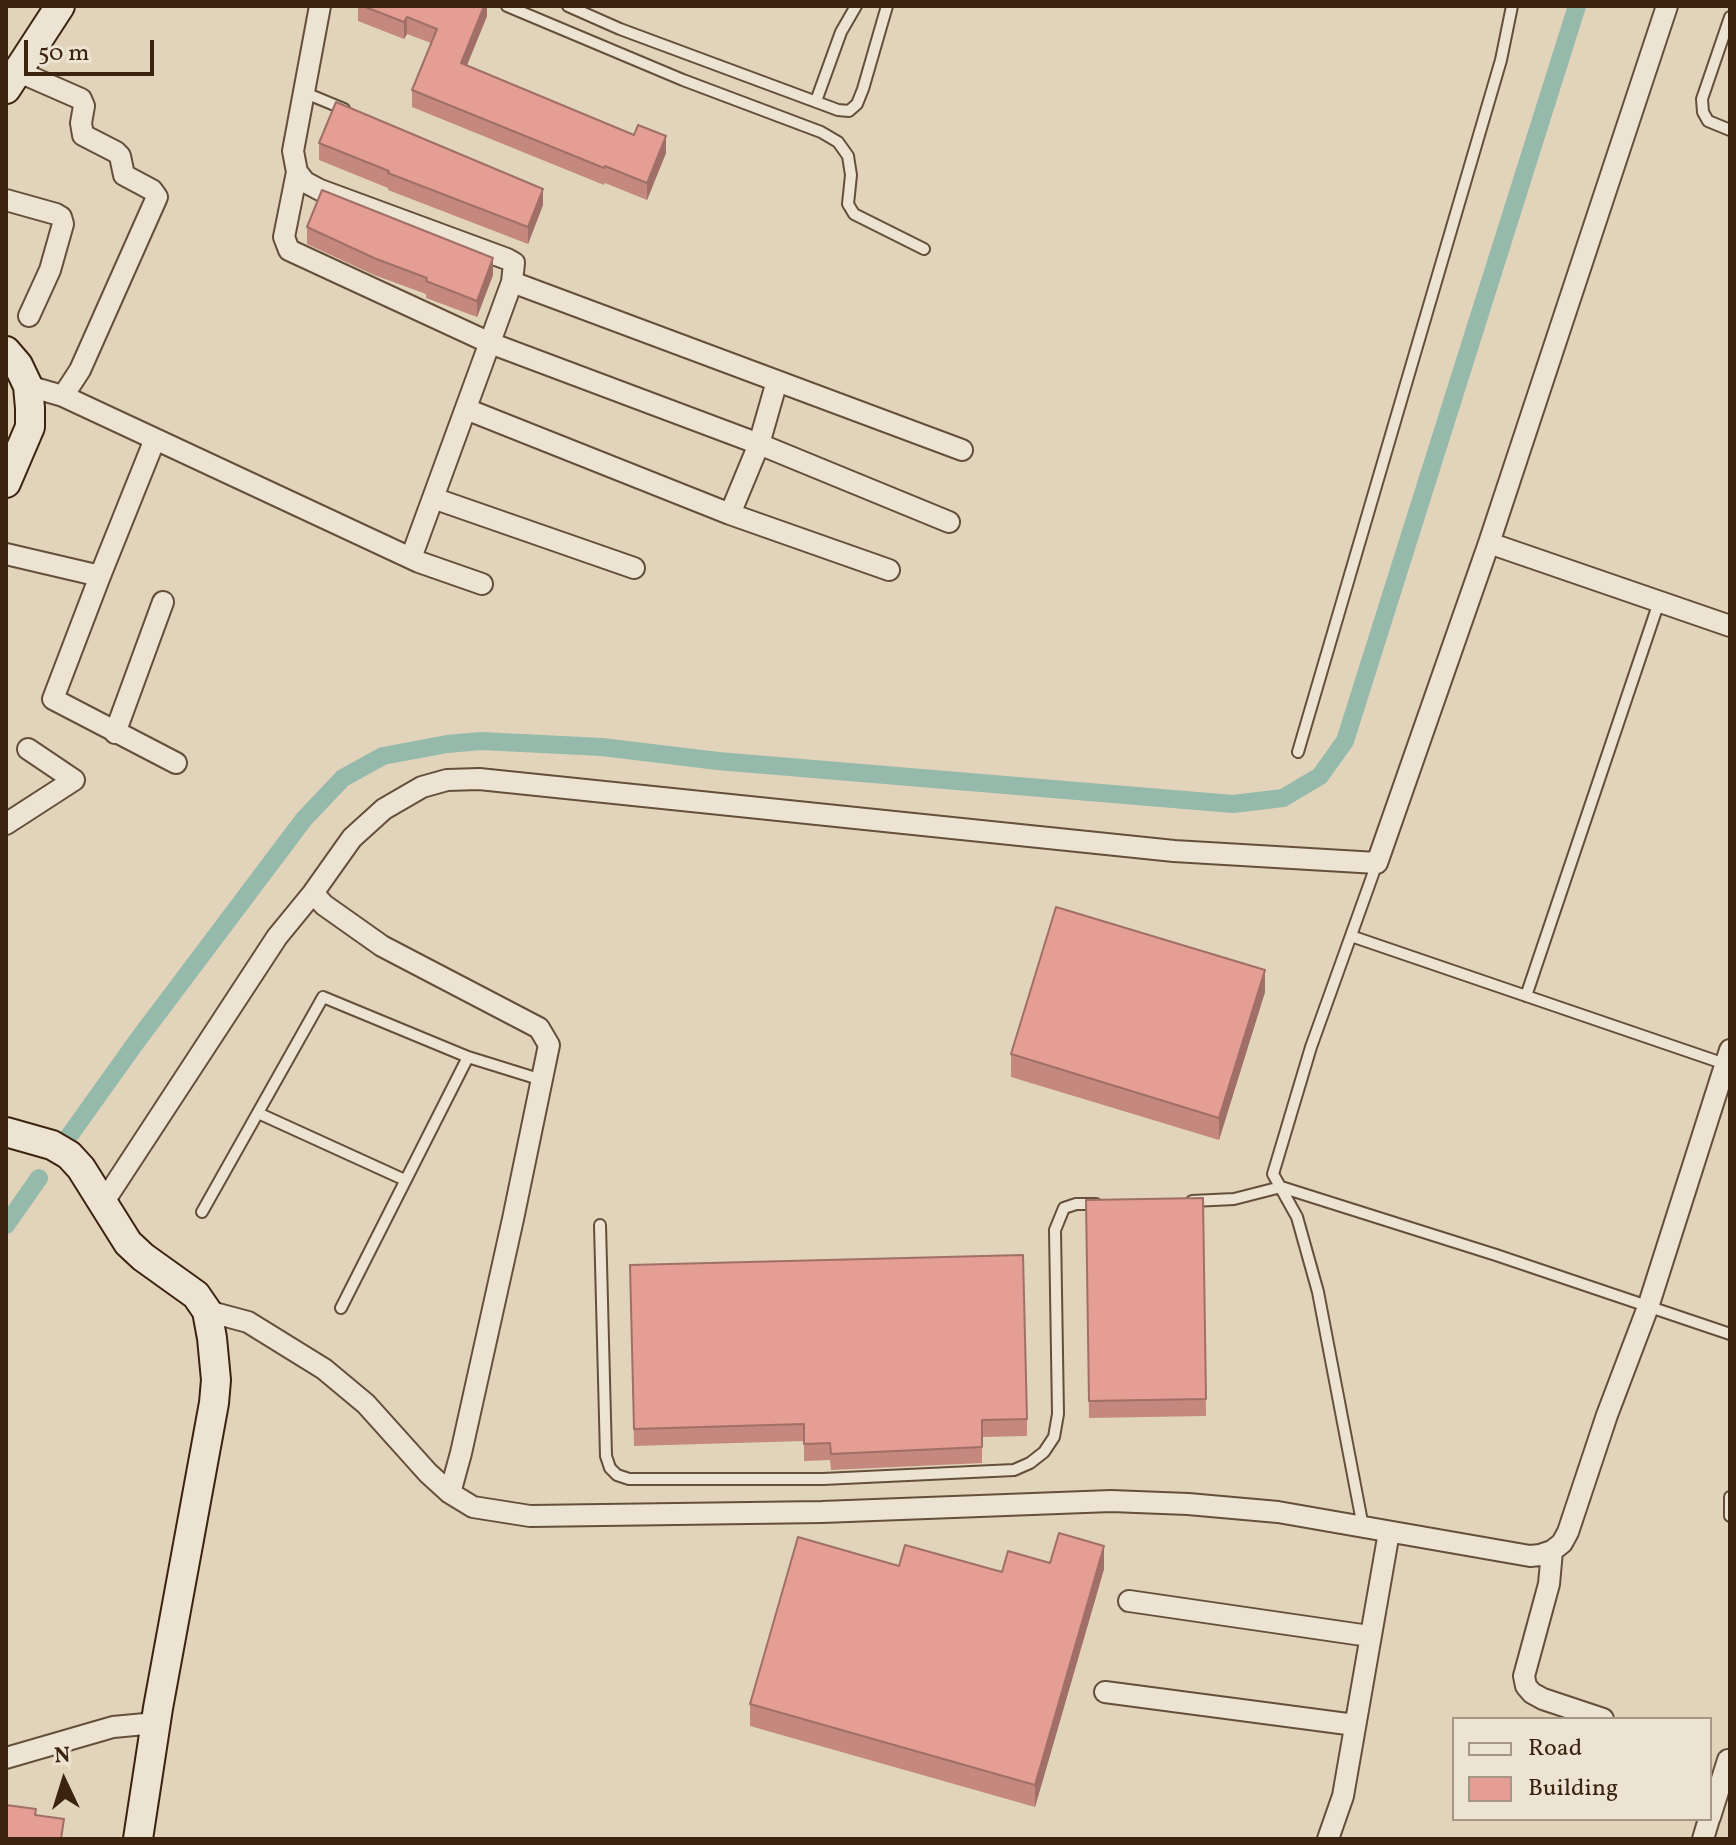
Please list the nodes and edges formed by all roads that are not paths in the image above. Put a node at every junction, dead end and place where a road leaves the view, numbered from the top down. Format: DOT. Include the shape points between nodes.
graph roads {
  1 [pos="60,6"];
  2 [pos="320,6"];
  3 [pos="507,6"];
  4 [pos="568,6"];
  5 [pos="856,6"];
  6 [pos="887,6"];
  7 [pos="1512,6"];
  8 [pos="1667,6"];
  9 [pos="1730,17"];
  10 [pos="11,80"];
  11 [pos="303,92"];
  12 [pos="816,101"];
  13 [pos="361,117"];
  14 [pos="1730,130"];
  15 [pos="297,172"];
  16 [pos="6,200"];
  17 [pos="924,249"];
  18 [pos="512,282"];
  19 [pos="29,316"];
  20 [pos="490,343"];
  21 [pos="6,351"];
  22 [pos="777,381"];
  23 [pos="28,386"];
  24 [pos="63,396"];
  25 [pos="466,409"];
  26 [pos="155,439"];
  27 [pos="759,444"];
  28 [pos="962,450"];
  29 [pos="9,467"];
  30 [pos="433,498"];
  31 [pos="730,514"];
  32 [pos="949,522"];
  33 [pos="1489,543"];
  34 [pos="6,554"];
  35 [pos="411,558"];
  36 [pos="634,568"];
  37 [pos="889,570"];
  38 [pos="100,576"];
  39 [pos="482,584"];
  40 [pos="163,602"];
  41 [pos="1659,602"];
  42 [pos="1730,626"];
  43 [pos="115,733"];
  44 [pos="28,749"];
  45 [pos="1298,752"];
  46 [pos="176,763"];
  47 [pos="6,824"];
  48 [pos="1377,863"];
  49 [pos="313,893"];
  50 [pos="1351,936"];
  51 [pos="1526,996"];
  52 [pos="468,1057"];
  53 [pos="1728,1060"];
  54 [pos="542,1080"];
  55 [pos="258,1113"];
  56 [pos="6,1132"];
  57 [pos="405,1180"];
  58 [pos="1281,1187"];
  59 [pos="1186,1201"];
  60 [pos="103,1203"];
  61 [pos="1108,1203"];
  62 [pos="202,1212"];
  63 [pos="600,1225"];
  64 [pos="1648,1307"];
  65 [pos="341,1308"];
  66 [pos="207,1311"];
  67 [pos="1730,1334"];
  68 [pos="450,1493"];
  69 [pos="1730,1497"];
  70 [pos="1730,1516"];
  71 [pos="1363,1527"];
  72 [pos="1389,1532"];
  73 [pos="1552,1551"];
  74 [pos="1129,1601"];
  75 [pos="1369,1636"];
  76 [pos="1105,1692"];
  77 [pos="1597,1717"];
  78 [pos="156,1723"];
  79 [pos="1355,1725"];
  80 [pos="6,1758"];
  81 [pos="1723,1759"];
  82 [pos="1712,1809"];
  83 [pos="138,1839"];
  84 [pos="1328,1839"];
  1 -- 10 [label="street"];
  2 -- 11 [label="street"];
  3 -- 17 [label="lane" via="821,132 848,156 848,204 854,214"];
  4 -- 12 [label="lane"];
  5 -- 12 [label="lane"];
  6 -- 12 [label="lane" via="857,104 849,111"];
  7 -- 45 [label="lane" via="1501,60"];
  8 -- 33 [label="street"];
  9 -- 14 [label="lane" via="1702,99 1708,121"];
  10 -- 24 [label="street" via="81,99 83,135 116,152 124,175 157,197 80,370"];
  11 -- 13 [label="lane"];
  11 -- 15 [label="street" via="293,151"];
  15 -- 18 [label="street" via="320,190 507,259 514,263"];
  15 -- 20 [label="street" via="284,237 289,250"];
  16 -- 19 [label="street" via="56,214 63,224"];
  18 -- 20 [label="street"];
  18 -- 22 [label="street"];
  20 -- 25 [label="street"];
  20 -- 27 [label="street"];
  21 -- 23 [label="street"];
  22 -- 27 [label="street"];
  22 -- 28 [label="street"];
  23 -- 24 [label="street"];
  23 -- 29 [label="street" via="30,427"];
  24 -- 26 [label="street"];
  25 -- 30 [label="street"];
  25 -- 31 [label="street"];
  26 -- 35 [label="street"];
  26 -- 38 [label="street"];
  27 -- 31 [label="street"];
  27 -- 32 [label="street"];
  30 -- 35 [label="street"];
  30 -- 36 [label="street"];
  31 -- 37 [label="street"];
  33 -- 41 [label="street"];
  33 -- 48 [label="street"];
  34 -- 38 [label="street"];
  35 -- 39 [label="street"];
  38 -- 43 [label="street" via="53,699"];
  40 -- 43 [label="street"];
  41 -- 42 [label="street"];
  41 -- 51 [label="lane"];
  43 -- 46 [label="street"];
  44 -- 47 [label="street" via="74,780"];
  48 -- 49 [label="street" via="1174,851 479,779 422,787 384,809 352,838"];
  48 -- 50 [label="lane"];
  49 -- 54 [label="street" via="382,946 539,1028 549,1045"];
  49 -- 60 [label="street" via="277,937"];
  50 -- 51 [label="lane"];
  50 -- 58 [label="lane" via="1273,1174"];
  51 -- 53 [label="lane"];
  52 -- 54 [label="lane"];
  52 -- 55 [label="lane" via="323,997"];
  52 -- 57 [label="lane"];
  53 -- 64 [label="street"];
  54 -- 68 [label="street"];
  55 -- 57 [label="lane"];
  55 -- 62 [label="lane"];
  56 -- 60 [label="street" via="69,1155"];
  57 -- 65 [label="lane"];
  58 -- 59 [label="lane" via="1234,1199"];
  58 -- 64 [label="lane"];
  58 -- 71 [label="lane" via="1297,1217 1318,1292"];
  60 -- 66 [label="street" via="128,1243 196,1295"];
  61 -- 63 [label="lane" via="1076,1204 1064,1208 1058,1218 1058,1414 1054,1437 1044,1452 1014,1470 823,1479 629,1479 610,1468"];
  64 -- 67 [label="lane"];
  64 -- 73 [label="street" via="1568,1532"];
  66 -- 68 [label="street" via="248,1322 324,1369 366,1404"];
  66 -- 78 [label="street" via="215,1360 214,1403"];
  68 -- 71 [label="street" via="473,1507 530,1516 1111,1501 1278,1512"];
  69 -- 70 [label="lane"];
  71 -- 72 [label="street"];
  72 -- 73 [label="street" via="1530,1556"];
  72 -- 75 [label="street"];
  73 -- 77 [label="street" via="1526,1686 1543,1699"];
  74 -- 75 [label="street"];
  75 -- 79 [label="street"];
  76 -- 79 [label="street"];
  78 -- 80 [label="street" via="113,1727"];
  78 -- 83 [label="street"];
  79 -- 84 [label="street" via="1343,1796"];
  81 -- 82 [label="street"];
}
